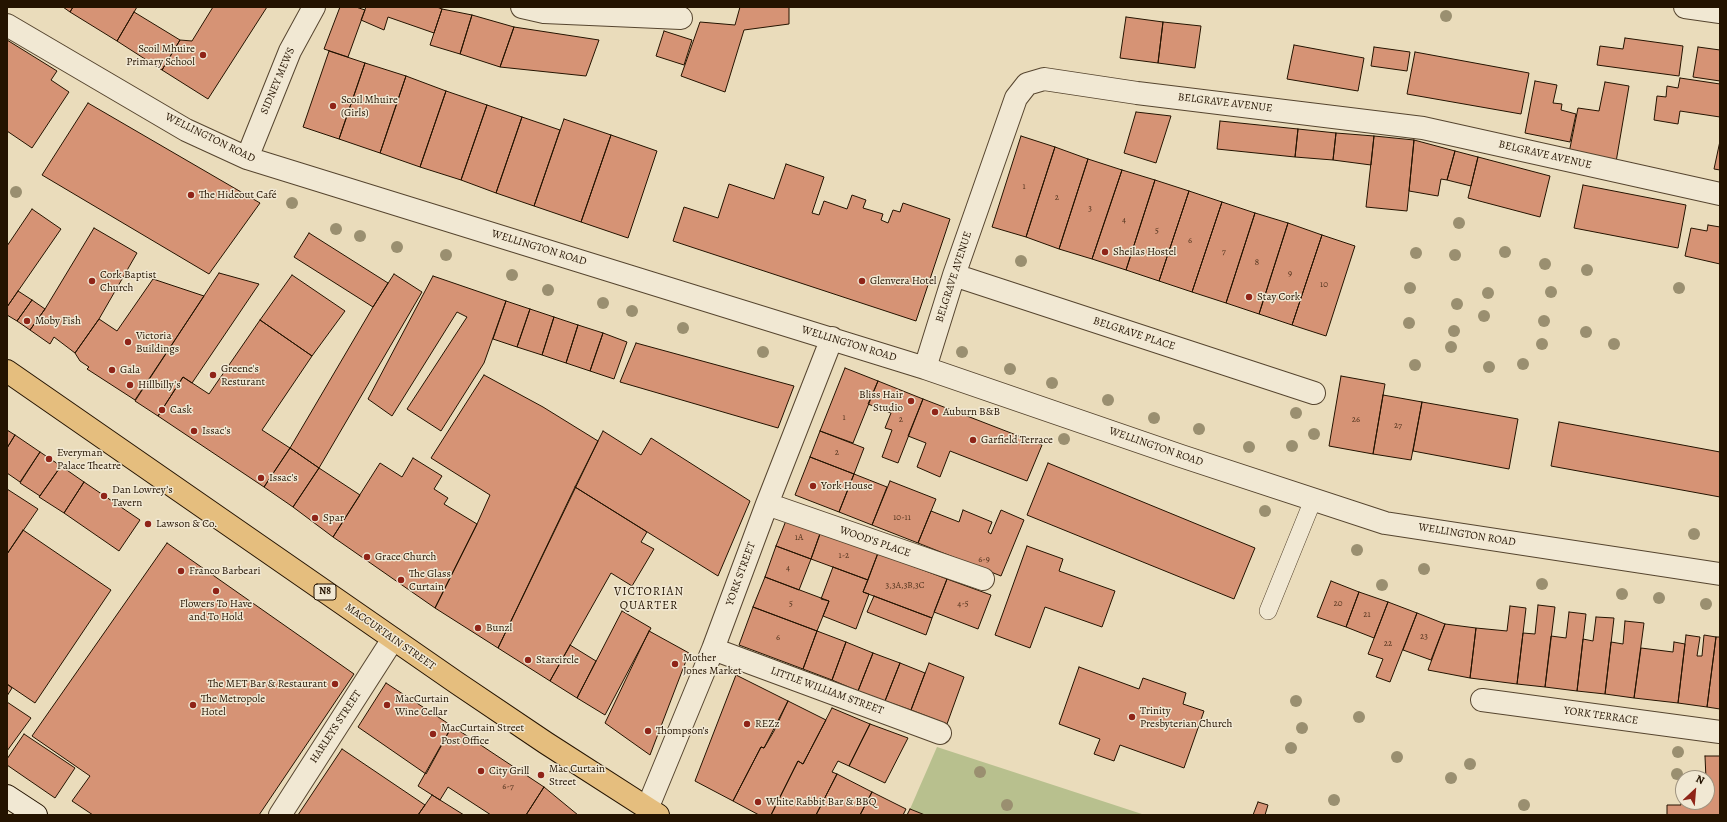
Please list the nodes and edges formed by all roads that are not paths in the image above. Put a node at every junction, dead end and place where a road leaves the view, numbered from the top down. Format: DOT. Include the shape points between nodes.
graph roads {
  1 [pos="314,7"];
  2 [pos="522,7"];
  3 [pos="1685,7"];
  4 [pos="1720,12"];
  5 [pos="681,18"];
  6 [pos="7,24"];
  7 [pos="246,158"];
  8 [pos="1720,194"];
  9 [pos="954,275"];
  10 [pos="832,338"];
  11 [pos="925,368"];
  12 [pos="7,371"];
  13 [pos="1314,393"];
  14 [pos="1313,500"];
  15 [pos="767,504"];
  16 [pos="1720,574"];
  17 [pos="983,579"];
  18 [pos="1268,611"];
  19 [pos="393,639"];
  20 [pos="713,649"];
  21 [pos="1482,700"];
  22 [pos="1720,732"];
  23 [pos="940,733"];
  24 [pos="7,796"];
  25 [pos="652,812"];
  26 [pos="36,815"];
  27 [pos="280,815"];
  1 -- 7 [label="street, SIDNEY MEWS" via="290,51"];
  2 -- 5 [label="street" via="544,12"];
  3 -- 4 [label="street"];
  6 -- 7 [label="street, WELLINGTON ROAD" via="186,130"];
  7 -- 10 [label="street, WELLINGTON ROAD"];
  8 -- 9 [label="street, BELGRAVE AVENUE" via="1423,128 1044,79 1027,84 1016,98"];
  9 -- 11 [label="street, BELGRAVE AVENUE"];
  9 -- 13 [label="street, BELGRAVE PLACE"];
  10 -- 11 [label="street, WELLINGTON ROAD"];
  10 -- 15 [label="street, YORK STREET"];
  11 -- 14 [label="street, WELLINGTON ROAD"];
  12 -- 19 [label="highway, MACCURTAIN STREET / N8"];
  14 -- 16 [label="street, WELLINGTON ROAD" via="1385,523"];
  14 -- 18 [label="lane"];
  15 -- 17 [label="street, WOOD'S PLACE"];
  15 -- 20 [label="street, YORK STREET"];
  19 -- 25 [label="highway, MACCURTAIN STREET / N8"];
  19 -- 27 [label="street, HARLEYS STREET"];
  20 -- 23 [label="street, LITTLE WILLIAM STREET"];
  20 -- 25 [label="street, YORK STREET"];
  21 -- 22 [label="street, YORK TERRACE"];
  24 -- 26 [label="street"];
}
